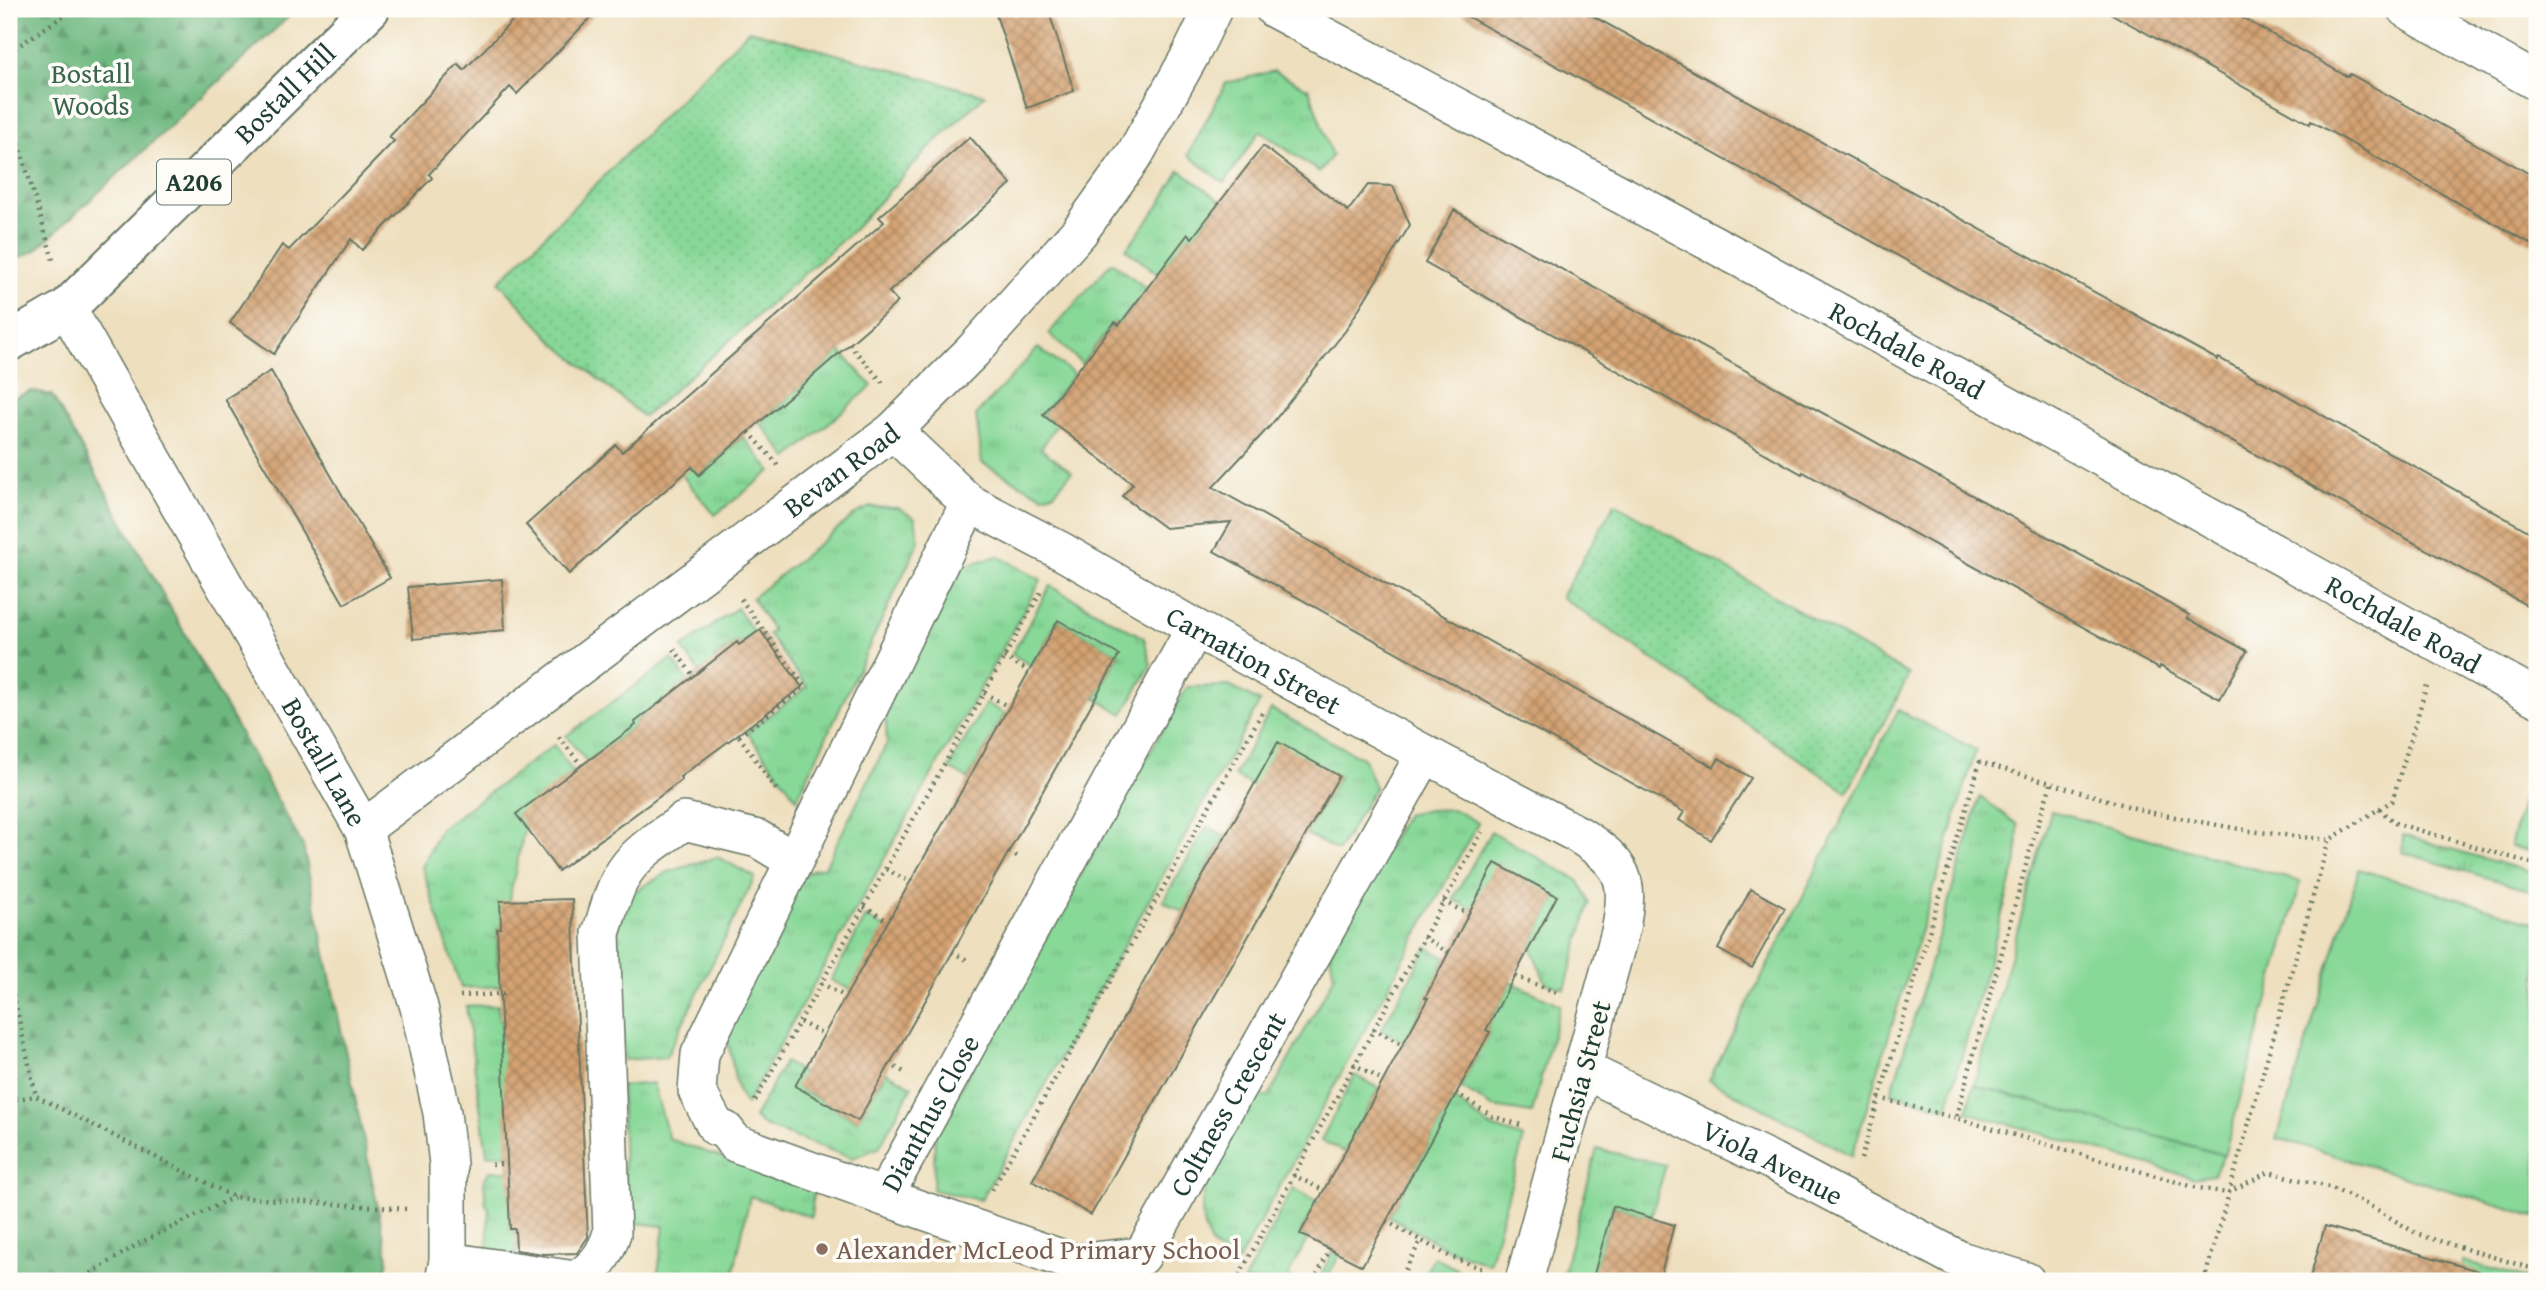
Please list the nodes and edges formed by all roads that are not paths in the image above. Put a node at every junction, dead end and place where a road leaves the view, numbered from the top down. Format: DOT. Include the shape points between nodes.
graph roads {
  1 [pos="370,9"];
  2 [pos="1213,9"];
  3 [pos="1274,9"];
  4 [pos="2406,9"];
  5 [pos="2537,82"];
  6 [pos="67,308"];
  7 [pos="9,342"];
  8 [pos="893,431"];
  9 [pos="969,503"];
  10 [pos="1195,628"];
  11 [pos="2537,698"];
  12 [pos="1425,754"];
  13 [pos="363,829"];
  14 [pos="800,846"];
  15 [pos="1623,878"];
  16 [pos="1584,1070"];
  17 [pos="884,1197"];
  18 [pos="1957,1270"];
  19 [pos="446,1271"];
  20 [pos="1508,1277"];
  21 [pos="2026,1281"];
  1 -- 6 [label="main road, Bostall Hill / A206"];
  2 -- 8 [label="street, Bevan Road" via="1135,154 1079,232 982,342"];
  3 -- 11 [label="street, Rochdale Road" via="1772,276"];
  4 -- 5 [label="street"];
  6 -- 7 [label="main road, Bostall Hill / A206"];
  6 -- 13 [label="street, Bostall Lane"];
  8 -- 9 [label="street, Carnation Street"];
  8 -- 13 [label="street, Bevan Road"];
  9 -- 10 [label="street, Carnation Street"];
  9 -- 14 [label="street, Dianthus Close"];
  10 -- 12 [label="street, Carnation Street"];
  10 -- 17 [label="street, Dianthus Close"];
  12 -- 15 [label="street, Carnation Street" via="1602,850"];
  12 -- 17 [label="street, Coltness Crescent" via="1142,1256 1075,1263"];
  13 -- 19 [label="street, Bostall Lane" via="433,1062 446,1139"];
  14 -- 17 [label="street, Dianthus Close" via="700,1054 697,1091 716,1127 725,1130 735,1143"];
  14 -- 19 [label="street, Bostall Lane" via="684,821 625,871 601,933 612,1233 607,1248 588,1272 575,1279"];
  15 -- 16 [label="street, Fuchsia Street" via="1622,925"];
  16 -- 18 [label="street, Viola Avenue" via="1772,1161"];
  16 -- 20 [label="street, Fuchsia Street" via="1565,1138"];
  18 -- 21 [label="street, Viola Avenue"];
}
